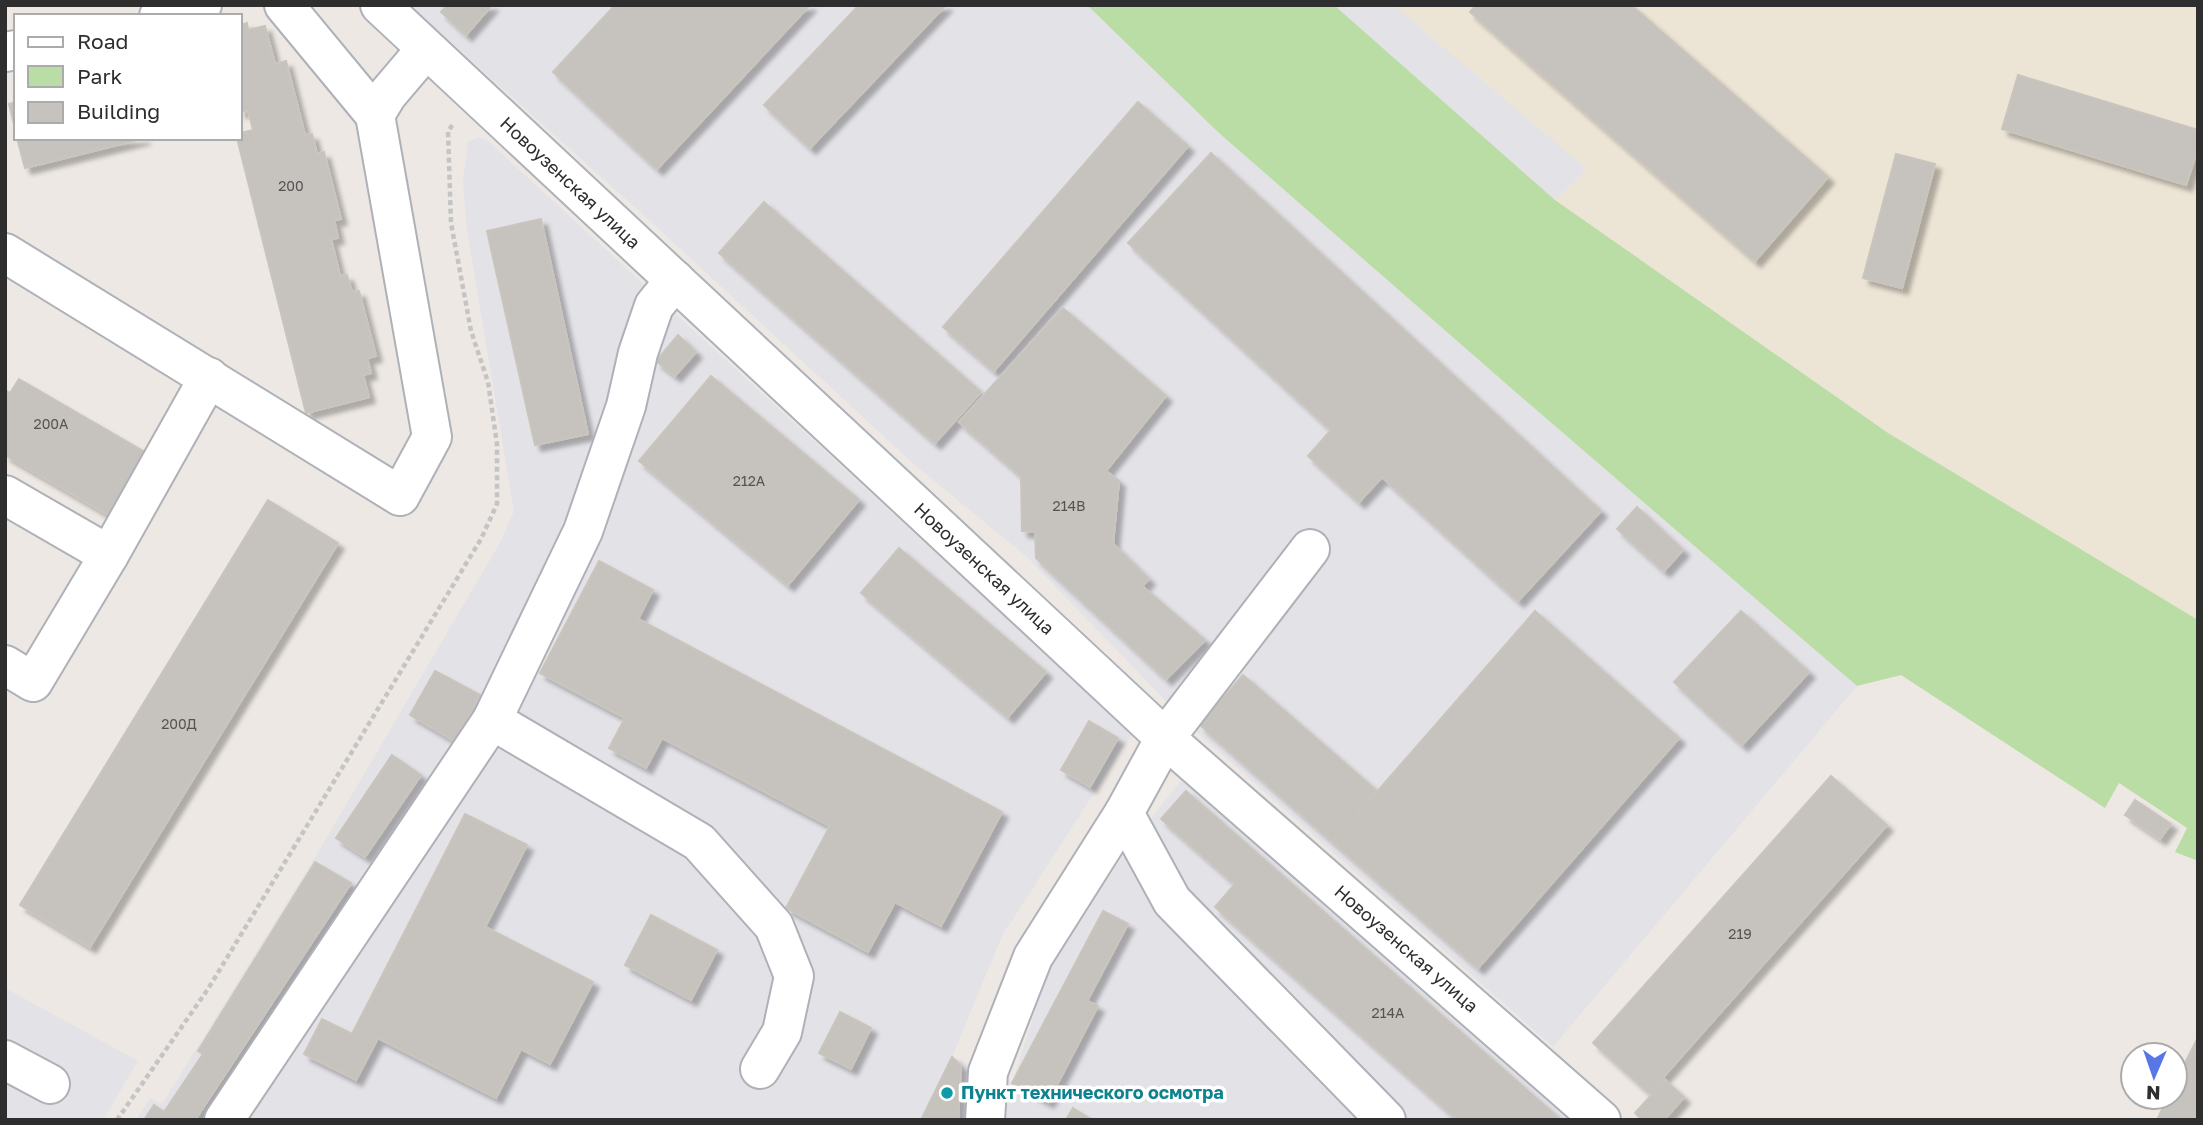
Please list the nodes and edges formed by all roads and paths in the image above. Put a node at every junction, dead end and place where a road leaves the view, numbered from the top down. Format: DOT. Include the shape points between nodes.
graph roads {
  1 [pos="202,5"];
  2 [pos="284,5"];
  3 [pos="380,5"];
  4 [pos="167,14"];
  5 [pos="426,49"];
  6 [pos="473,93"];
  7 [pos="375,115"];
  8 [pos="5,253"];
  9 [pos="675,281"];
  10 [pos="209,377"];
  11 [pos="5,495"];
  12 [pos="1310,549"];
  13 [pos="108,555"];
  14 [pos="5,665"];
  15 [pos="492,720"];
  16 [pos="1165,738"];
  17 [pos="1124,813"];
  18 [pos="5,1060"];
  19 [pos="760,1069"];
  20 [pos="50,1084"];
  21 [pos="117,1120"];
  22 [pos="224,1120"];
  23 [pos="985,1120"];
  24 [pos="1386,1120"];
  25 [pos="1601,1120"];
  1 -- 4 [label="street"];
  2 -- 7 [label="street"];
  3 -- 5 [label="street, Новоузенская улица"];
  5 -- 6 [label="street, Новоузенская улица"];
  5 -- 7 [label="street"];
  6 -- 9 [label="street, Новоузенская улица"];
  6 -- 21 [label="path" via="448,131 450,223 471,331 488,382 497,444 496,504 481,539 215,977"];
  7 -- 10 [label="street" via="432,437 400,496"];
  8 -- 10 [label="street"];
  9 -- 15 [label="street" via="654,306 583,531"];
  9 -- 16 [label="street, Новоузенская улица"];
  10 -- 13 [label="street"];
  11 -- 13 [label="street"];
  12 -- 16 [label="street"];
  13 -- 14 [label="street" via="33,682"];
  15 -- 19 [label="street" via="699,842 774,926 794,976 782,1032"];
  15 -- 22 [label="street"];
  16 -- 17 [label="street"];
  16 -- 25 [label="street, Новоузенская улица"];
  17 -- 23 [label="street" via="1033,957 988,1072"];
  17 -- 24 [label="street" via="1172,901"];
  18 -- 20 [label="street"];
}
